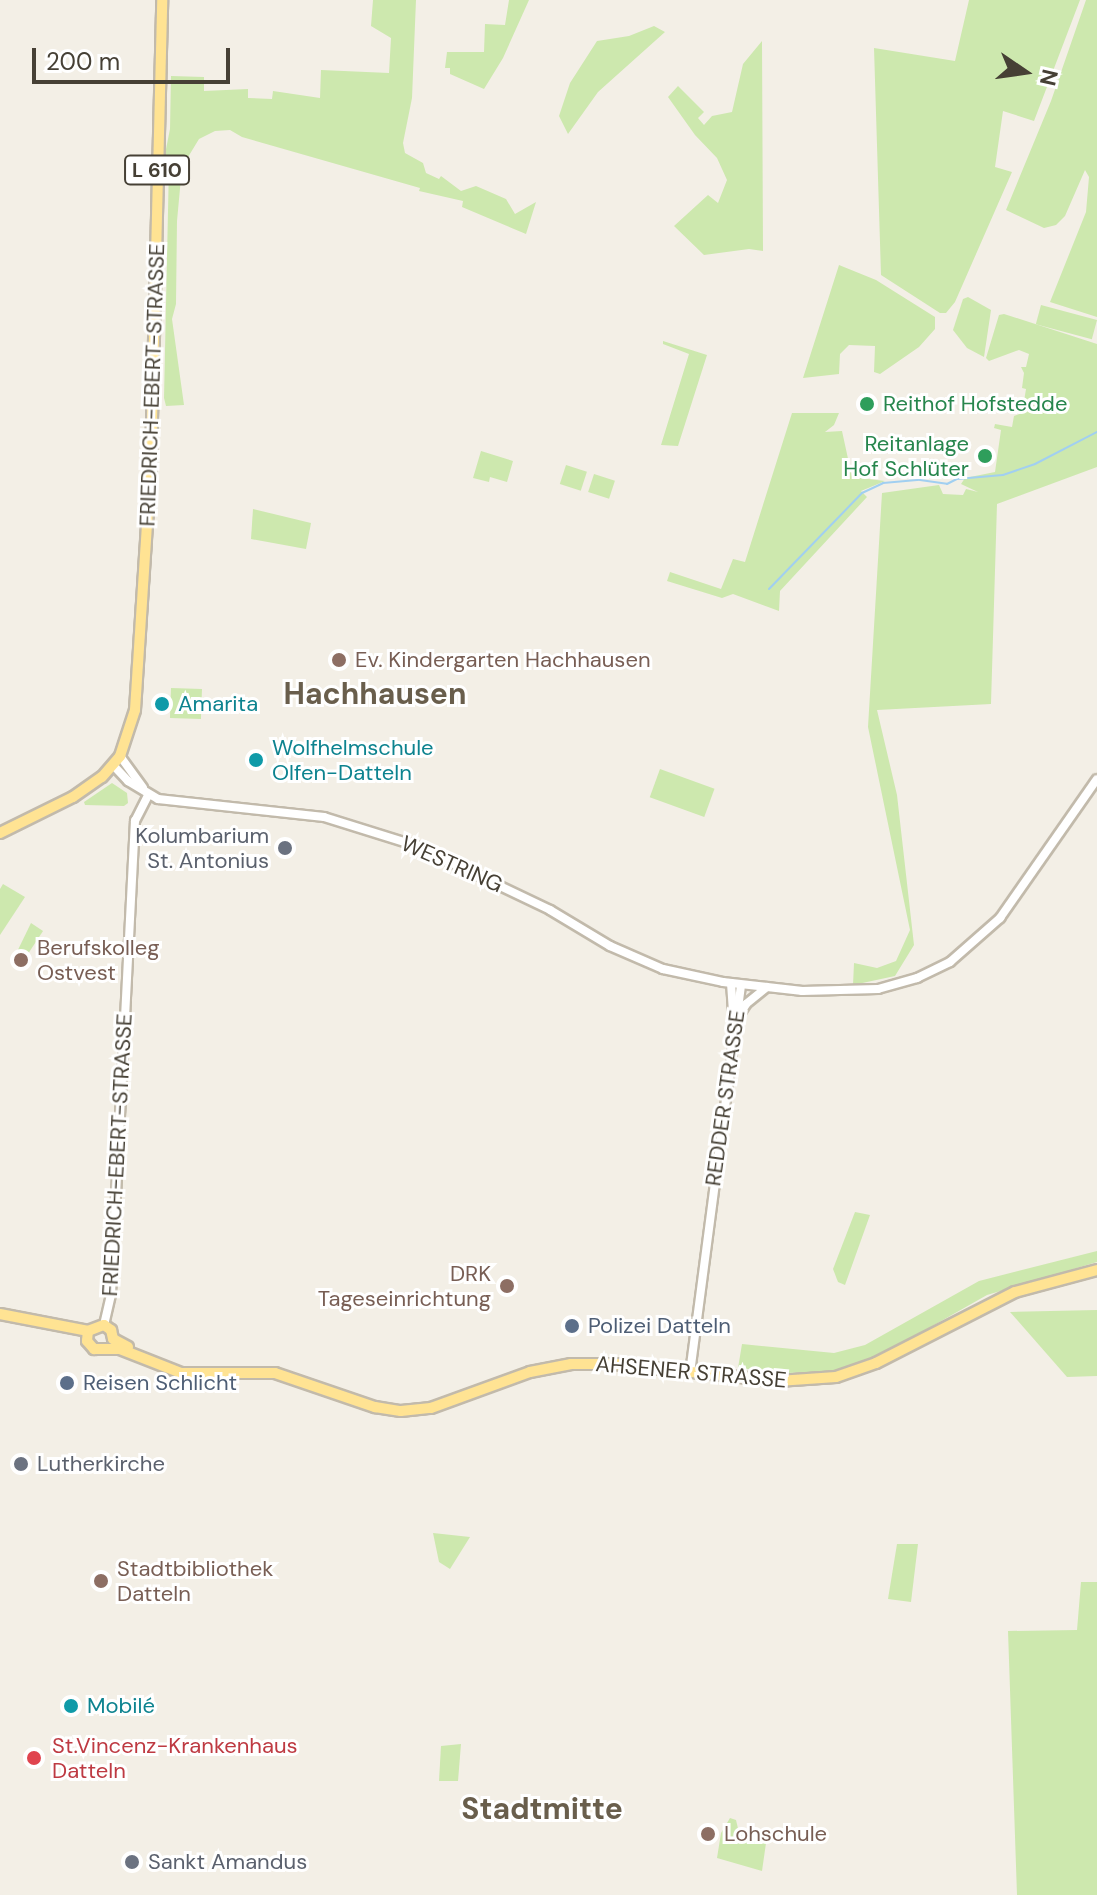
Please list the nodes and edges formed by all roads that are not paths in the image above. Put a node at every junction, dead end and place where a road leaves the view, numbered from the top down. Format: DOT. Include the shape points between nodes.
graph roads {
  1 [pos="162,0"];
  2 [pos="117,760"];
  3 [pos="1097,779"];
  4 [pos="148,795"];
  5 [pos="0,833"];
  6 [pos="732,983"];
  7 [pos="767,987"];
  8 [pos="734,1024"];
  9 [pos="1097,1270"];
  10 [pos="0,1314"];
  11 [pos="104,1325"];
  12 [pos="88,1331"];
  13 [pos="111,1343"];
  14 [pos="690,1373"];
  1 -- 2 [label="main road, FRIEDRICH-EBERT-STRASSE / L 610" via="149,499 135,710"];
  2 -- 4 [label="street, WESTRING"];
  2 -- 5 [label="main road" via="87,788"];
  3 -- 7 [label="street, REDDER STRASSE" via="1000,918 950,962 878,989"];
  4 -- 6 [label="street, WESTRING" via="169,802 351,823 479,875 646,963"];
  4 -- 11 [label="street, FRIEDRICH-EBERT-STRASSE" via="135,821 111,1294"];
  6 -- 7 [label="street, REDDER STRASSE"];
  6 -- 8 [label="street, REDDER STRASSE"];
  7 -- 8 [label="street" via="746,1004"];
  8 -- 14 [label="street, REDDER STRASSE"];
  9 -- 14 [label="main road, AHSENER STRASSE" via="1015,1292 876,1363 836,1377 778,1381"];
  10 -- 12 [label="main road"];
  11 -- 12 [label="main road"];
  11 -- 13 [label="main road" via="111,1330"];
  12 -- 13 [label="main road" via="87,1341 94,1349"];
  13 -- 14 [label="main road, AHSENER STRASSE" via="170,1370 275,1373 401,1411 431,1408 530,1372 569,1364"];
}
